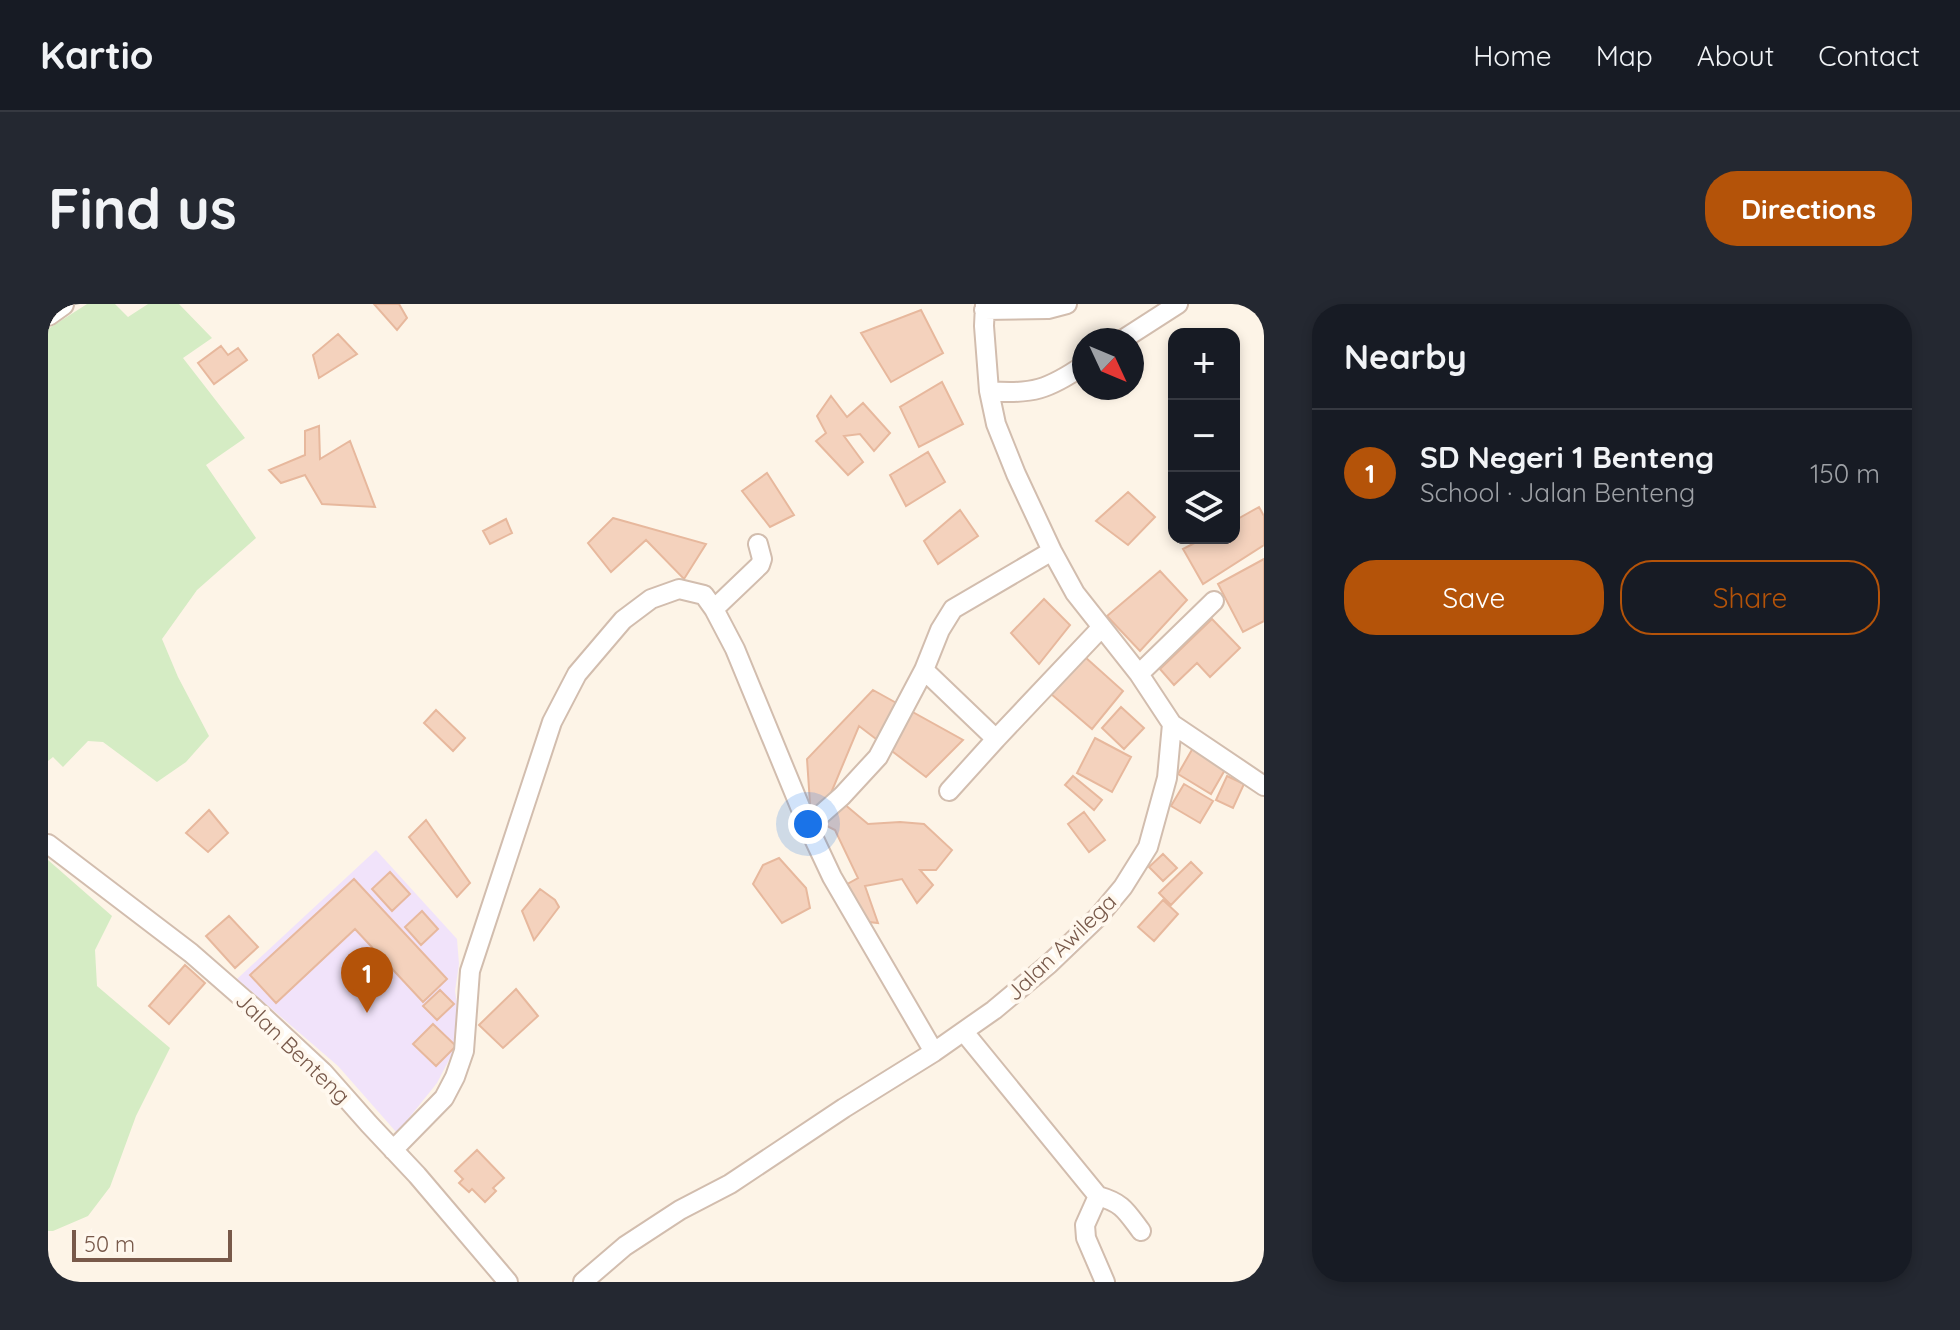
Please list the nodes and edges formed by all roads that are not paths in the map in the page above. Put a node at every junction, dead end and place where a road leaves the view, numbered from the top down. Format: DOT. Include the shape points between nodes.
graph roads {
  1 [pos="62,304"];
  2 [pos="1067,304"];
  3 [pos="1178,304"];
  4 [pos="985,307"];
  5 [pos="48,314"];
  6 [pos="1141,328"];
  7 [pos="1072,372"];
  8 [pos="989,391"];
  9 [pos="758,544"];
  10 [pos="1052,551"];
  11 [pos="1214,601"];
  12 [pos="714,609"];
  13 [pos="1101,628"];
  14 [pos="924,670"];
  15 [pos="1139,674"];
  16 [pos="1172,724"];
  17 [pos="996,739"];
  18 [pos="1264,786"];
  19 [pos="949,791"];
  20 [pos="808,826"];
  21 [pos="48,844"];
  22 [pos="964,1032"];
  23 [pos="934,1052"];
  24 [pos="393,1150"];
  25 [pos="1098,1196"];
  26 [pos="1141,1231"];
  27 [pos="508,1282"];
  28 [pos="583,1282"];
  29 [pos="1105,1282"];
  1 -- 5 [label="street"];
  2 -- 4 [label="street" via="1048,309"];
  3 -- 6 [label="street"];
  4 -- 8 [label="street"];
  7 -- 8 [label="street" via="1031,392"];
  8 -- 10 [label="street" via="1001,437"];
  9 -- 12 [label="street" via="760,565"];
  10 -- 13 [label="street"];
  10 -- 14 [label="street" via="953,609"];
  11 -- 15 [label="street"];
  12 -- 20 [label="street"];
  12 -- 24 [label="street" via="704,595 679,589 651,599 623,620 577,674 552,722 470,971 464,1051 455,1077 444,1098"];
  13 -- 15 [label="street"];
  13 -- 17 [label="street"];
  14 -- 17 [label="street"];
  14 -- 20 [label="street" via="878,757"];
  15 -- 16 [label="street"];
  16 -- 18 [label="street"];
  16 -- 22 [label="street, Jalan Awilega" via="1167,778 1148,847 1123,887 1049,964"];
  17 -- 19 [label="street"];
  20 -- 23 [label="street"];
  21 -- 24 [label="street, Jalan Benteng" via="254,1008 323,1072"];
  22 -- 23 [label="street, Jalan Awilega"];
  22 -- 25 [label="street"];
  23 -- 28 [label="street, Jalan Awilega" via="625,1246"];
  24 -- 27 [label="street, Jalan Benteng"];
  25 -- 26 [label="street" via="1121,1205"];
  25 -- 29 [label="street" via="1085,1225 1086,1238"];
}
